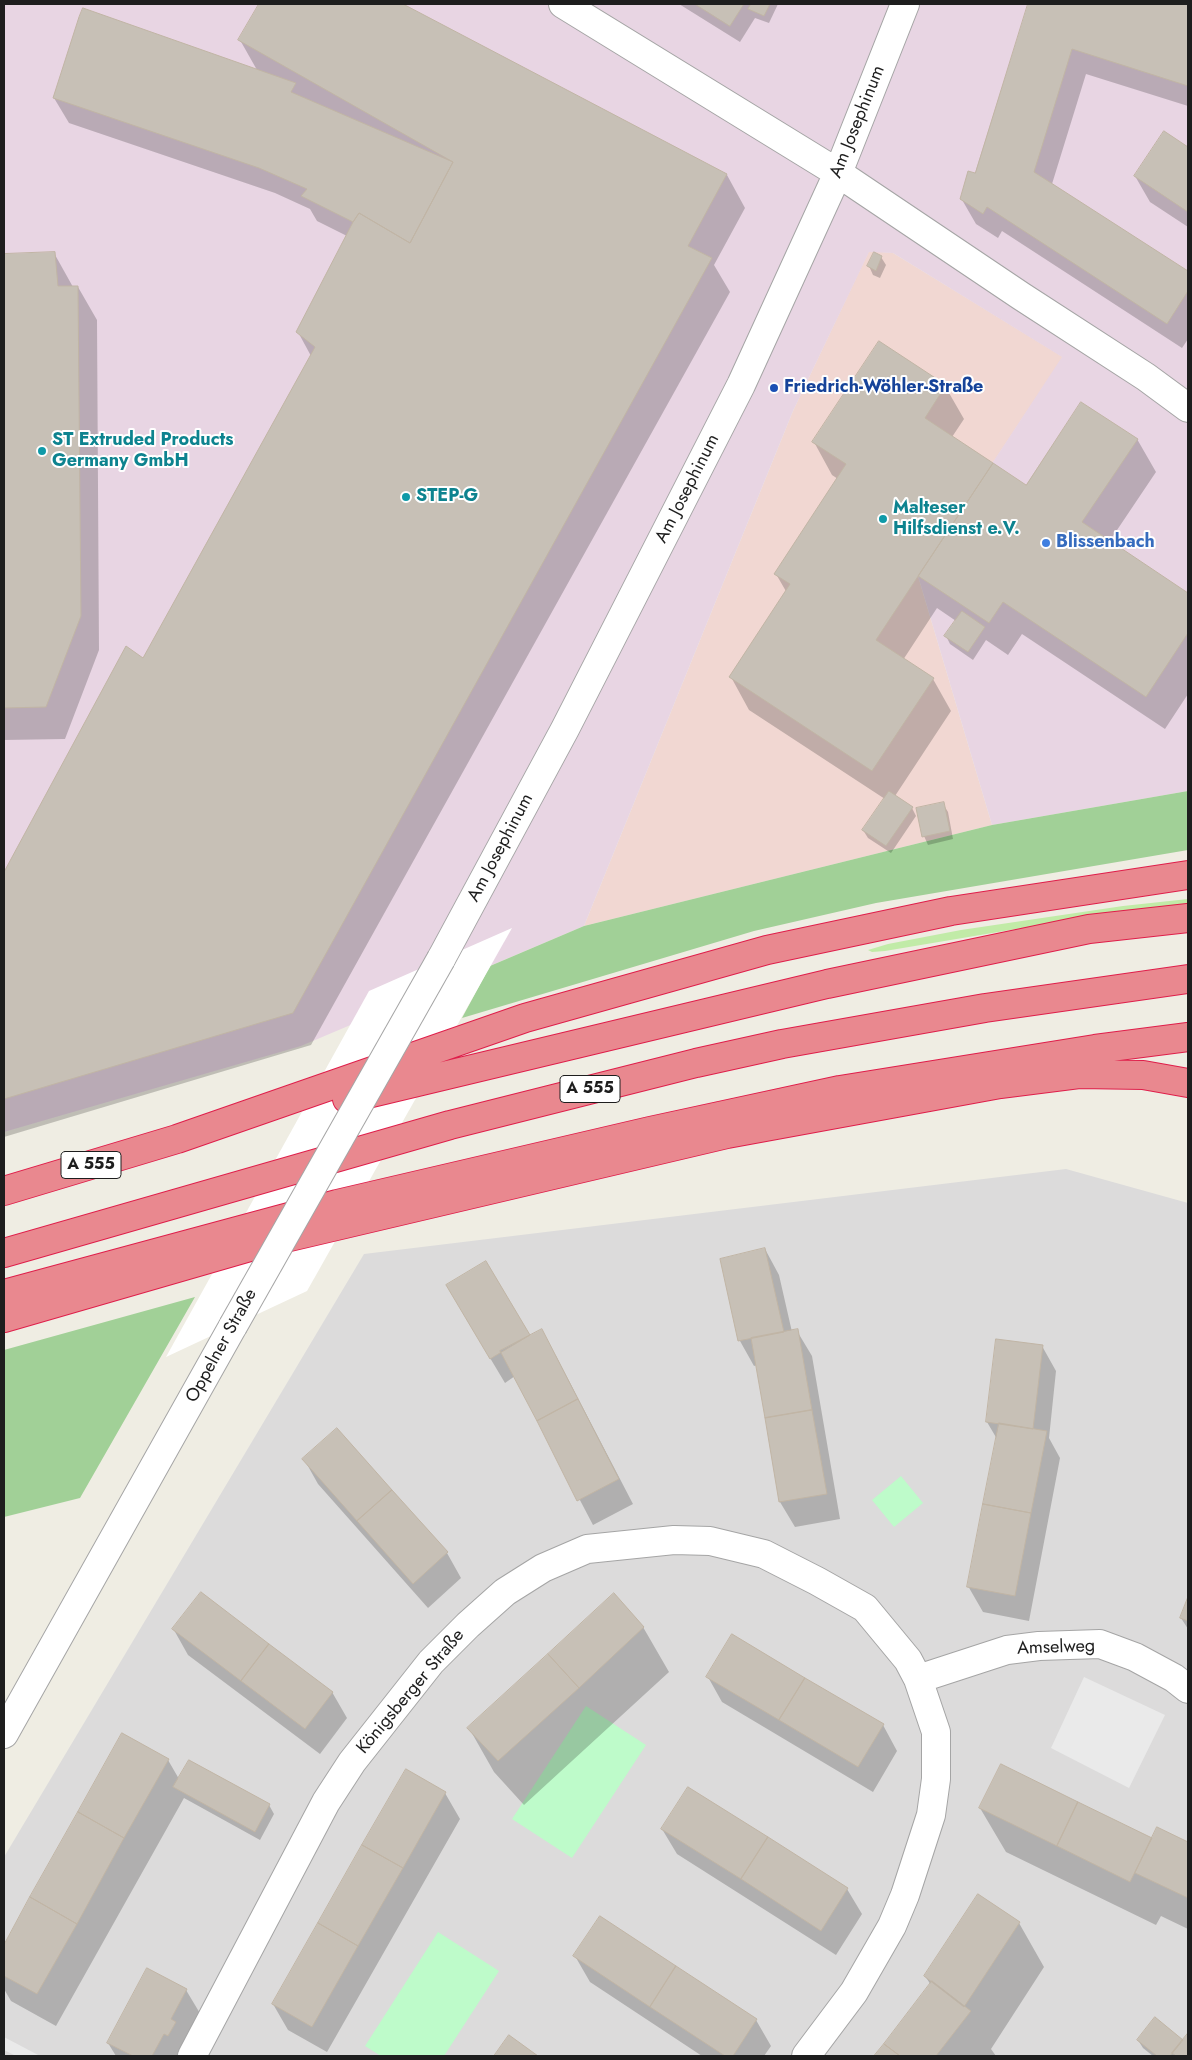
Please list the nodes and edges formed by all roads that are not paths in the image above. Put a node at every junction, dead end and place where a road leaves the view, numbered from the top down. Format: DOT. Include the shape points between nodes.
graph roads {
  1 [pos="563,4"];
  2 [pos="904,4"];
  3 [pos="838,173"];
  4 [pos="1188,408"];
  5 [pos="1188,875"];
  6 [pos="1188,918"];
  7 [pos="441,960"];
  8 [pos="1188,979"];
  9 [pos="1188,1037"];
  10 [pos="1188,1083"];
  11 [pos="177,1139"];
  12 [pos="4,1191"];
  13 [pos="4,1253"];
  14 [pos="4,1294"];
  15 [pos="4,1318"];
  16 [pos="918,1679"];
  17 [pos="1188,1689"];
  18 [pos="4,1734"];
  19 [pos="192,2056"];
  20 [pos="806,2056"];
  1 -- 3 [label="street"];
  2 -- 3 [label="street, Am Josephinum"];
  3 -- 4 [label="street"];
  3 -- 7 [label="street, Am Josephinum" via="741,385 565,729"];
  5 -- 11 [label="highway" via="951,911 767,950 525,1018"];
  6 -- 11 [label="highway, A 555" via="1088,929 827,984"];
  7 -- 18 [label="street, Oppelner Straße, bridge"];
  8 -- 13 [label="highway, A 555" via="985,1008 696,1062 450,1125"];
  9 -- 14 [label="highway" via="1095,1048 840,1090 650,1131 337,1204"];
  10 -- 15 [label="highway" via="1143,1075 1079,1074 991,1086 727,1134 260,1244"];
  11 -- 12 [label="highway, A 555"];
  16 -- 17 [label="street, Amselweg" via="1007,1650 1100,1644 1135,1657"];
  16 -- 19 [label="street, Königsberger Straße" via="908,1660 865,1608 764,1554 710,1541 674,1540 587,1549 543,1568 505,1592 431,1662 352,1762 326,1802"];
  16 -- 20 [label="street, Königsberger Straße" via="936,1732 931,1815 921,1850 902,1903 876,1956 854,1992"];
}
